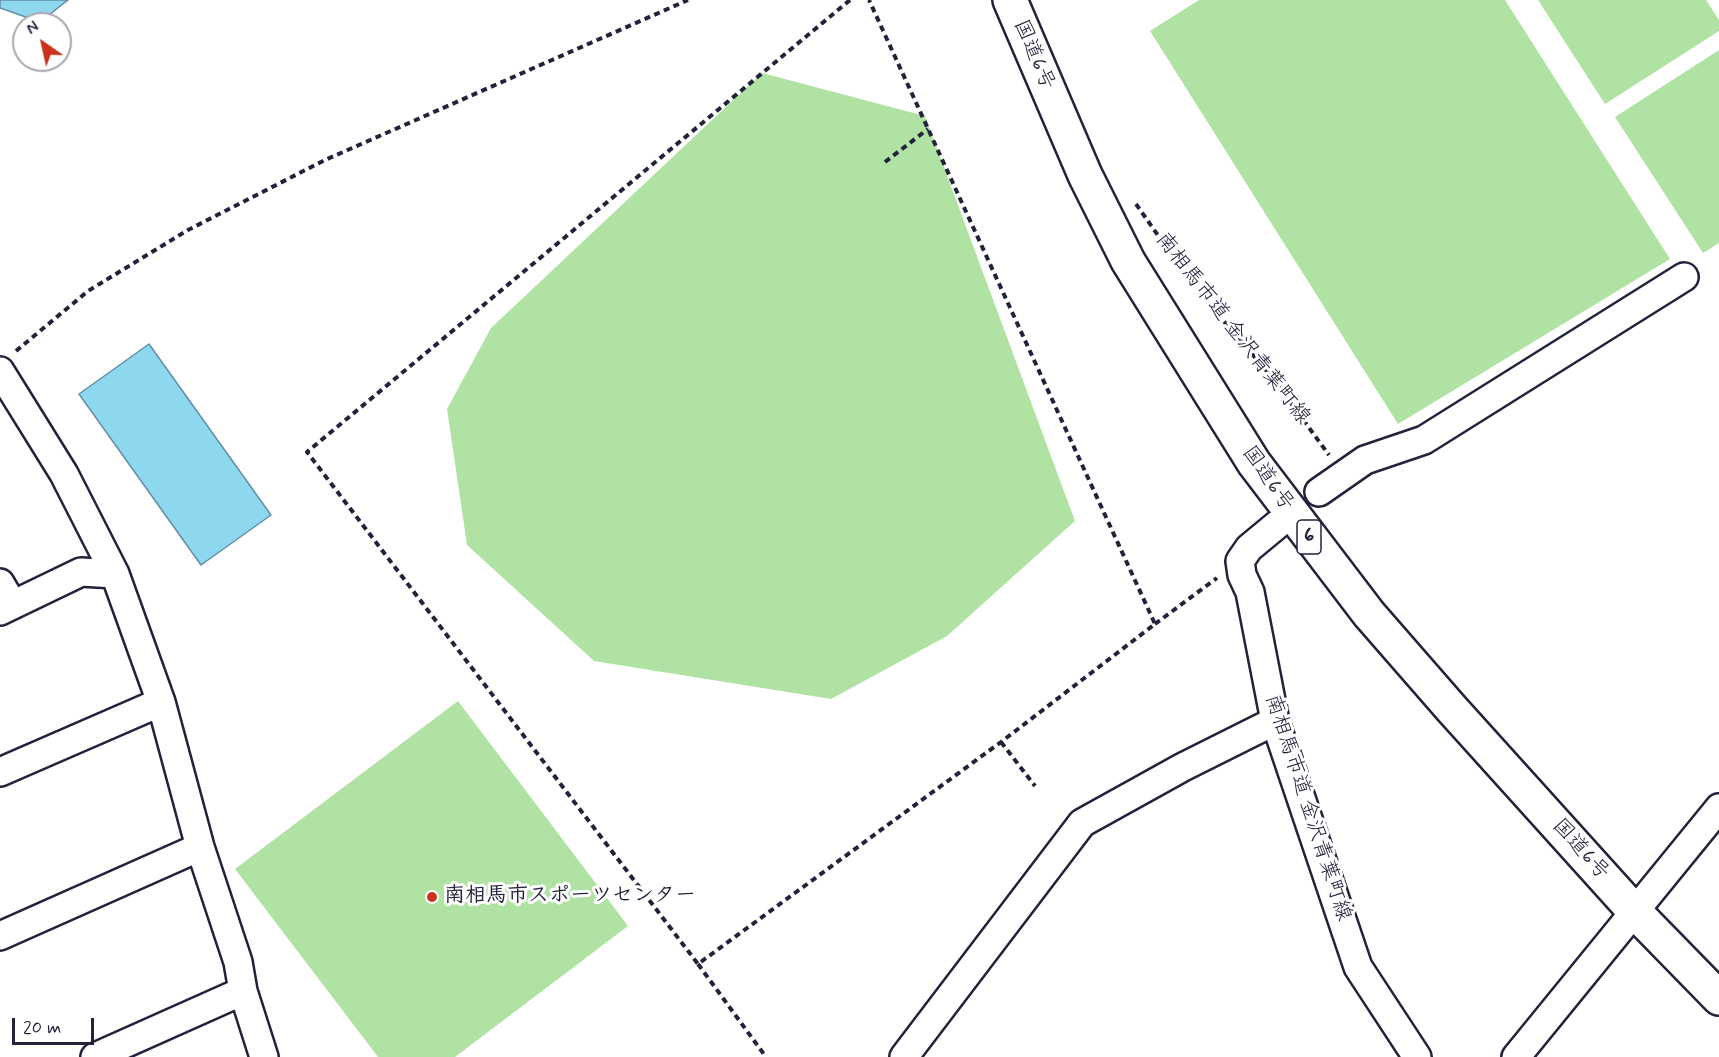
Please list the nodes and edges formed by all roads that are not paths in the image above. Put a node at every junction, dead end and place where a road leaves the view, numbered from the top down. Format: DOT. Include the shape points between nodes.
graph roads {
  1 [pos="1010,0"];
  2 [pos="1684,277"];
  3 [pos="4,364"];
  4 [pos="1319,492"];
  5 [pos="1278,524"];
  6 [pos="115,574"];
  7 [pos="4,600"];
  8 [pos="160,702"];
  9 [pos="1275,721"];
  10 [pos="0,772"];
  11 [pos="1719,808"];
  12 [pos="200,847"];
  13 [pos="1636,912"];
  14 [pos="0,936"];
  15 [pos="243,991"];
  16 [pos="1719,998"];
  17 [pos="95,1057"];
  18 [pos="264,1057"];
  19 [pos="903,1057"];
  20 [pos="1417,1057"];
  21 [pos="1516,1057"];
  1 -- 13 [label="highway, 国道6号 / 6" via="1085,175 1128,261 1254,463 1370,614"];
  2 -- 4 [label="street" via="1424,440 1365,460"];
  3 -- 6 [label="street"];
  5 -- 9 [label="street, 南相馬市道 金沢青葉町線" via="1249,548 1240,561 1251,592"];
  6 -- 7 [label="street" via="81,572"];
  6 -- 8 [label="street"];
  8 -- 10 [label="street"];
  8 -- 12 [label="street"];
  9 -- 19 [label="street" via="1082,824"];
  9 -- 20 [label="street, 南相馬市道 金沢青葉町線" via="1358,967"];
  11 -- 13 [label="street"];
  12 -- 14 [label="street"];
  12 -- 15 [label="street" via="238,962"];
  13 -- 16 [label="highway, 国道6号 / 6"];
  13 -- 21 [label="street"];
  15 -- 17 [label="street"];
  15 -- 18 [label="street"];
}
